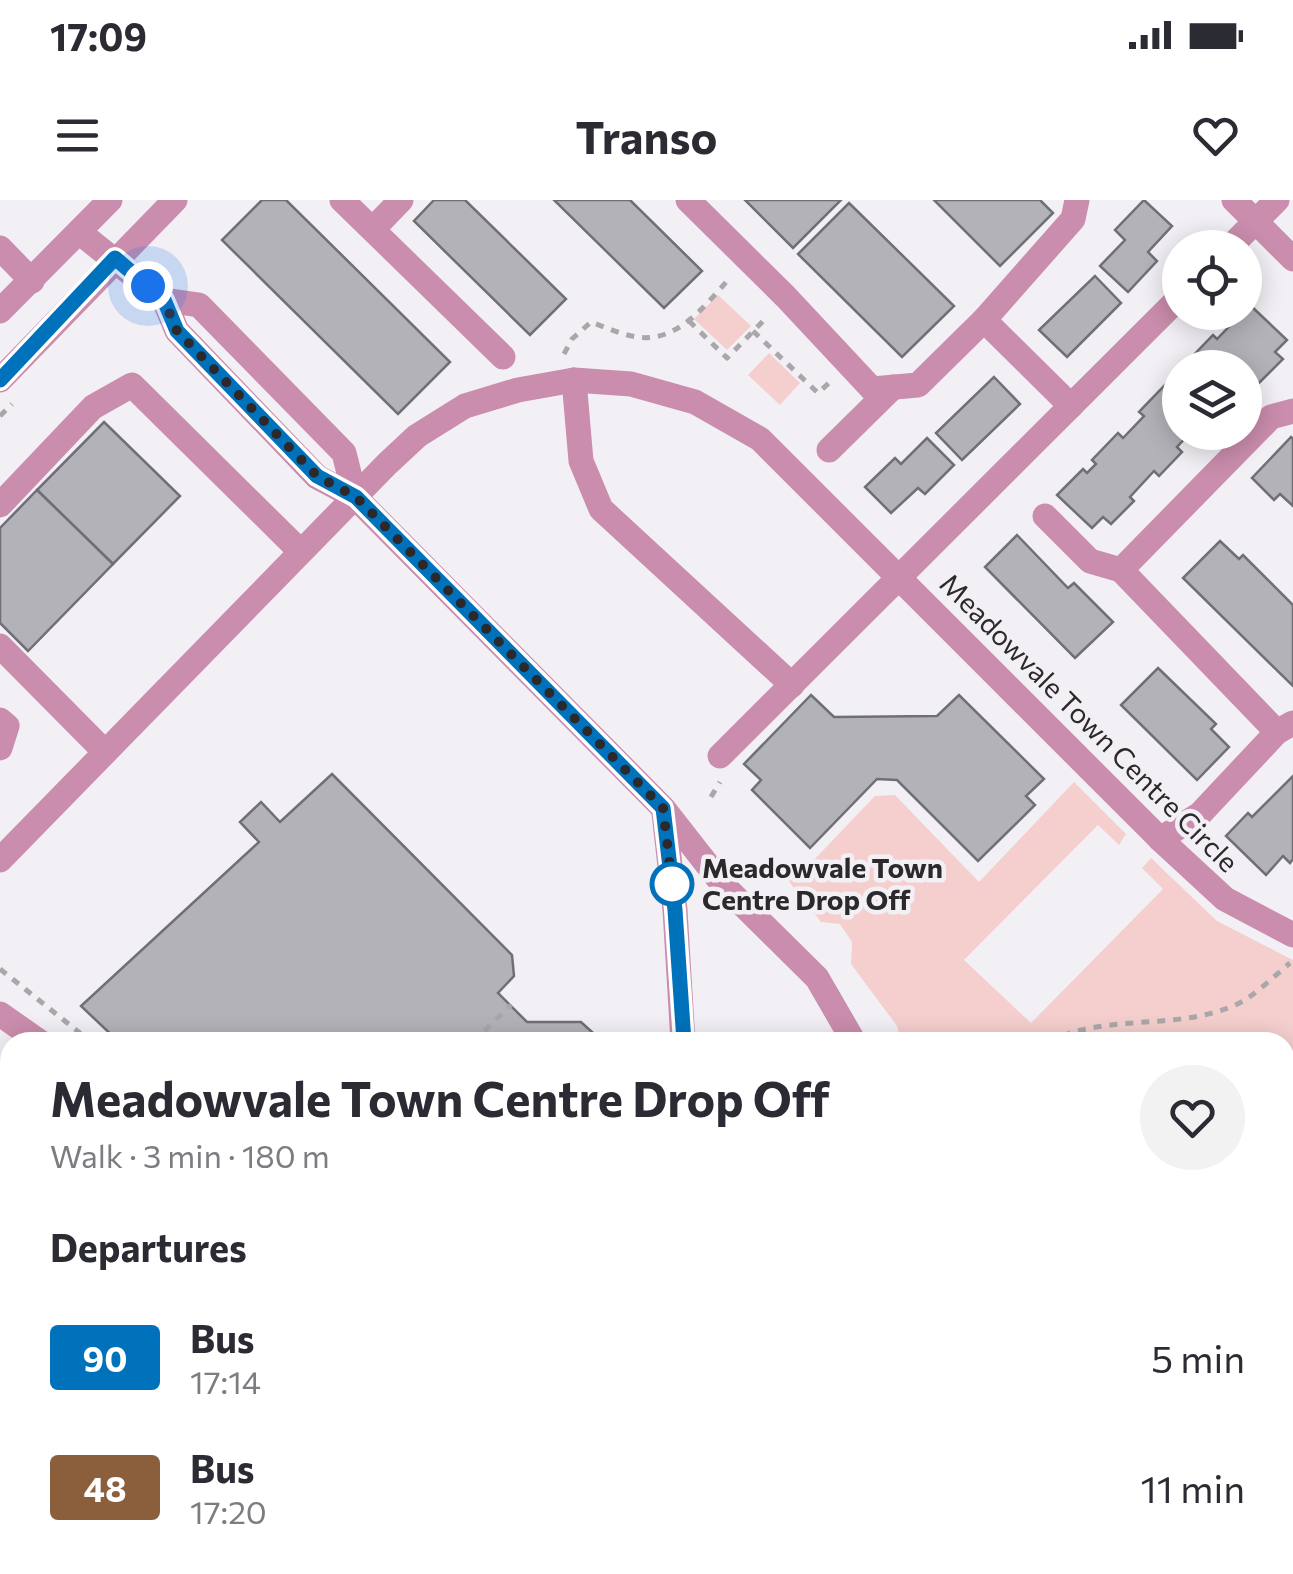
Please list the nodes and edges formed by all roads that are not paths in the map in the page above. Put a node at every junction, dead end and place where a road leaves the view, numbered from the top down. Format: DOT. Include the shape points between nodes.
graph roads {
  1 [pos="110,200"];
  2 [pos="175,200"];
  3 [pos="342,200"];
  4 [pos="400,200"];
  5 [pos="688,200"];
  6 [pos="1077,200"];
  7 [pos="1234,200"];
  8 [pos="1277,200"];
  9 [pos="1255,221"];
  10 [pos="374,228"];
  11 [pos="1246,230"];
  12 [pos="80,232"];
  13 [pos="0,248"];
  14 [pos="115,258"];
  15 [pos="1293,259"];
  16 [pos="32,280"];
  17 [pos="164,300"];
  18 [pos="0,312"];
  19 [pos="1162,315"];
  20 [pos="984,320"];
  21 [pos="503,357"];
  22 [pos="568,368"];
  23 [pos="0,380"];
  24 [pos="894,387"];
  25 [pos="1071,406"];
  26 [pos="1293,411"];
  27 [pos="829,450"];
  28 [pos="356,497"];
  29 [pos="0,505"];
  30 [pos="1044,516"];
  31 [pos="300,551"];
  32 [pos="1121,570"];
  33 [pos="899,578"];
  34 [pos="0,646"];
  35 [pos="792,684"];
  36 [pos="0,720"];
  37 [pos="1285,728"];
  38 [pos="0,748"];
  39 [pos="105,752"];
  40 [pos="720,756"];
  41 [pos="663,808"];
  42 [pos="1160,839"];
  43 [pos="0,860"];
  44 [pos="1293,935"];
  45 [pos="0,1014"];
  46 [pos="26,1032"];
  47 [pos="683,1032"];
  48 [pos="848,1032"];
  1 -- 12 [label="street"];
  2 -- 14 [label="street"];
  3 -- 10 [label="street"];
  4 -- 10 [label="street"];
  5 -- 24 [label="street" via="872,389"];
  6 -- 20 [label="street" via="1073,219"];
  7 -- 9 [label="street"];
  8 -- 9 [label="street"];
  9 -- 11 [label="street"];
  9 -- 15 [label="street"];
  10 -- 21 [label="street"];
  12 -- 14 [label="street"];
  12 -- 16 [label="street"];
  13 -- 16 [label="street"];
  14 -- 17 [label="street"];
  14 -- 23 [label="street"];
  16 -- 18 [label="street"];
  17 -- 28 [label="street" via="177,331 317,476"];
  17 -- 28 [label="street" via="200,304 344,452"];
  19 -- 25 [label="street, Meadowvale Town Centre Circle"];
  20 -- 24 [label="street" via="918,385"];
  20 -- 25 [label="street"];
  22 -- 28 [label="street, Meadowvale Town Centre Circle" via="465,406 417,436"];
  22 -- 33 [label="street, Meadowvale Town Centre Circle" via="695,402 760,439"];
  22 -- 35 [label="street" via="580,460 601,510"];
  24 -- 27 [label="street"];
  25 -- 33 [label="street, Meadowvale Town Centre Circle"];
  26 -- 32 [label="street" via="1271,417"];
  28 -- 31 [label="street, Meadowvale Town Centre Circle"];
  28 -- 41 [label="street"];
  29 -- 31 [label="street" via="93,407 132,385"];
  30 -- 32 [label="street" via="1090,561"];
  31 -- 39 [label="street, Meadowvale Town Centre Circle"];
  32 -- 37 [label="street"];
  33 -- 35 [label="street"];
  33 -- 42 [label="street, Meadowvale Town Centre Circle"];
  34 -- 39 [label="street"];
  35 -- 40 [label="street"];
  36 -- 38 [label="street" via="6,726"];
  37 -- 42 [label="street" via="1200,814"];
  39 -- 43 [label="street, Meadowvale Town Centre Circle"];
  41 -- 47 [label="street"];
  41 -- 48 [label="street" via="724,886 817,978"];
  42 -- 44 [label="street, Meadowvale Town Centre Circle" via="1225,900"];
  45 -- 46 [label="street"];
}
